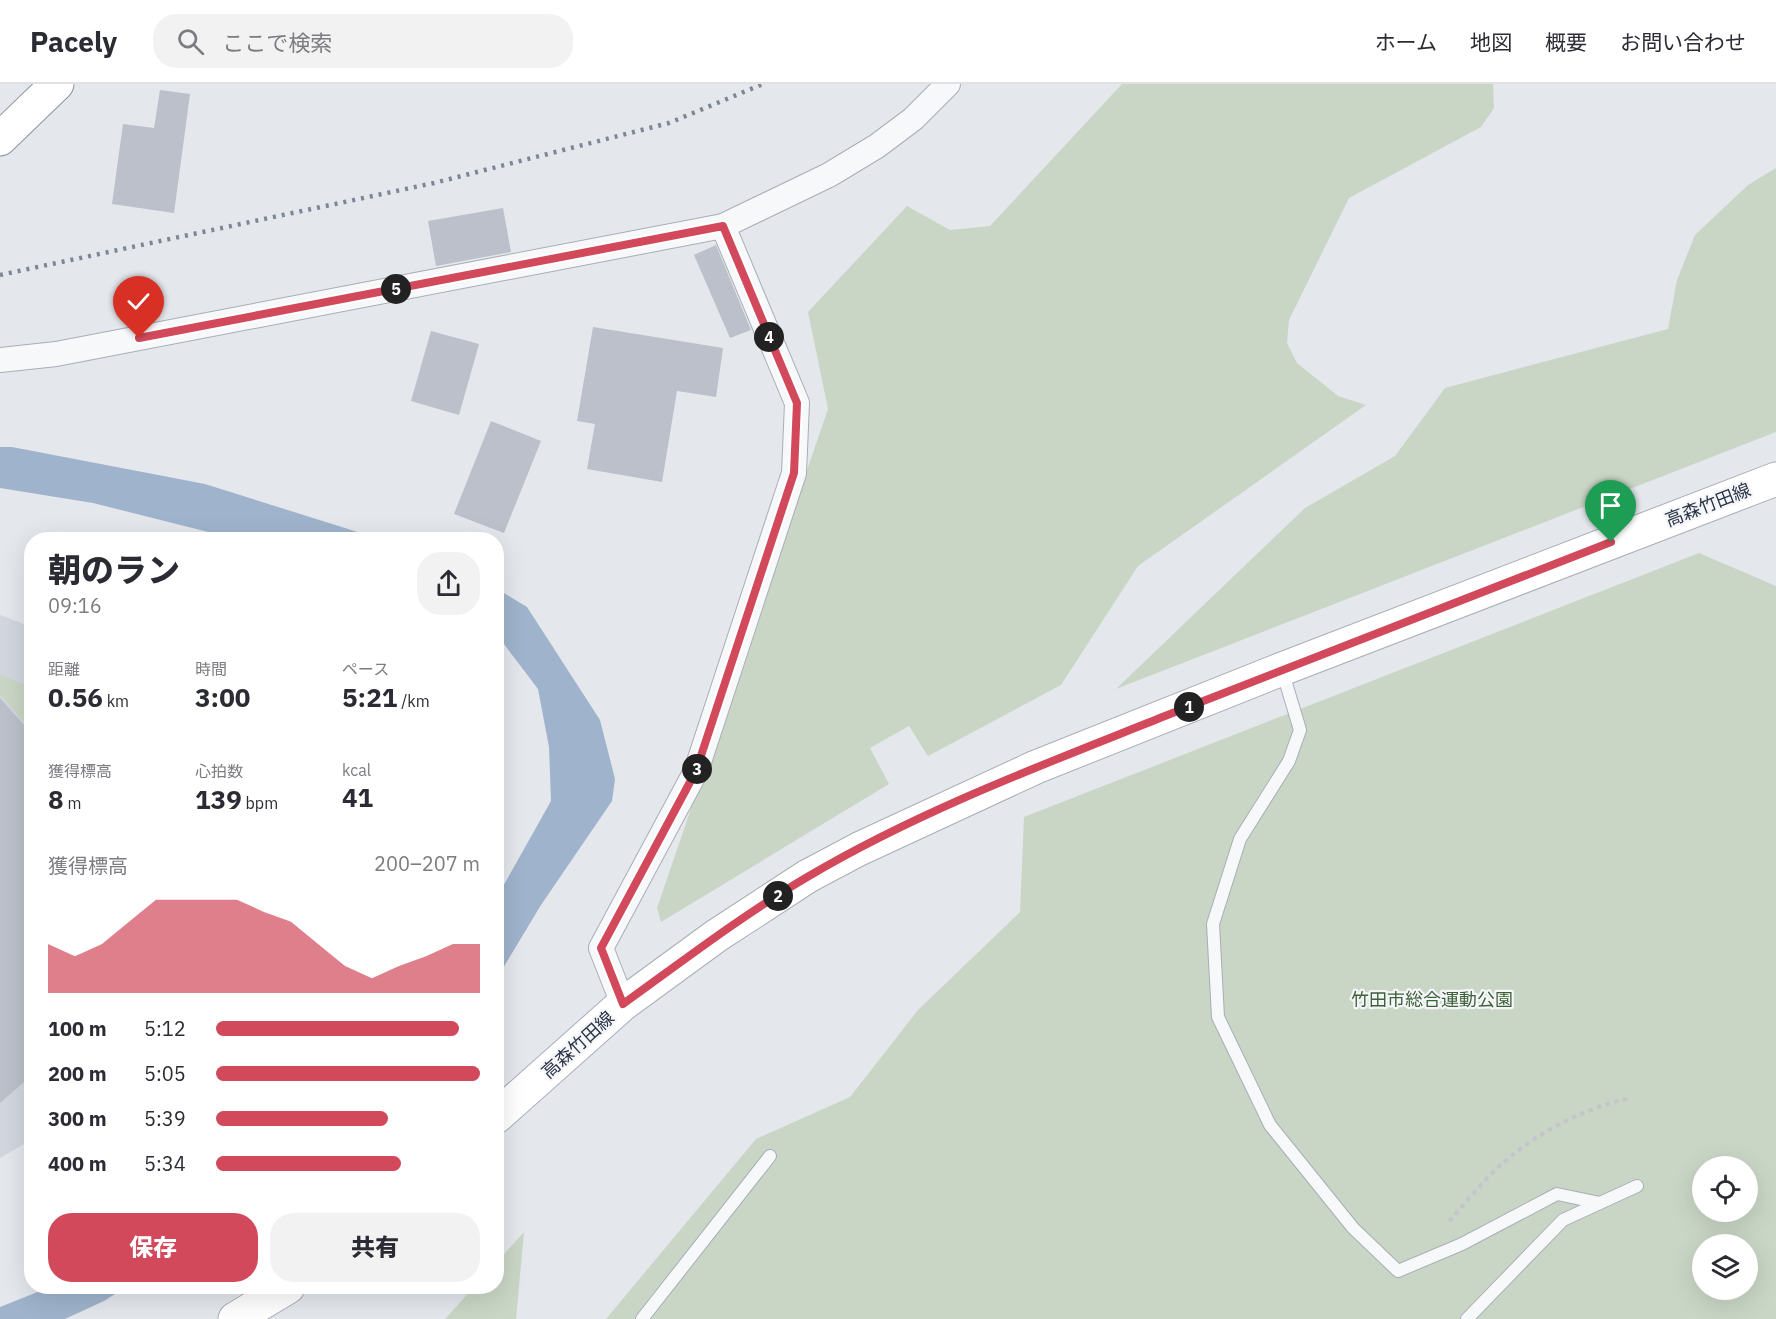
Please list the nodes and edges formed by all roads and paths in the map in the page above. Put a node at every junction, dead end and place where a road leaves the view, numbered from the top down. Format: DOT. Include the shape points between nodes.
graph roads {
  1 [pos="57,84"];
  2 [pos="948,84"];
  3 [pos="0,139"];
  4 [pos="723,226"];
  5 [pos="0,360"];
  6 [pos="1776,479"];
  7 [pos="1282,669"];
  8 [pos="623,1004"];
  9 [pos="1630,1098"];
  10 [pos="504,1110"];
  11 [pos="770,1155"];
  12 [pos="1637,1186"];
  13 [pos="1600,1203"];
  14 [pos="1449,1221"];
  15 [pos="276,1294"];
  16 [pos="235,1319"];
  17 [pos="642,1319"];
  18 [pos="1467,1319"];
  1 -- 3 [label="main road"];
  2 -- 4 [label="street" via="913,119 877,146 829,175"];
  4 -- 5 [label="street" via="56,354"];
  4 -- 8 [label="street" via="797,403 794,473 696,771 601,948"];
  6 -- 7 [label="main road, 高森竹田線"];
  7 -- 8 [label="main road, 高森竹田線" via="1036,767 860,849 808,876 716,936"];
  7 -- 13 [label="lane" via="1300,730 1289,761 1240,839 1213,924 1218,1017 1270,1125 1353,1228 1398,1271 1462,1244 1557,1194"];
  8 -- 10 [label="main road, 高森竹田線"];
  9 -- 14 [label="path" via="1603,1104 1548,1129 1503,1162"];
  11 -- 17 [label="lane"];
  12 -- 13 [label="lane"];
  13 -- 18 [label="lane" via="1563,1220"];
  15 -- 16 [label="main road"];
}
